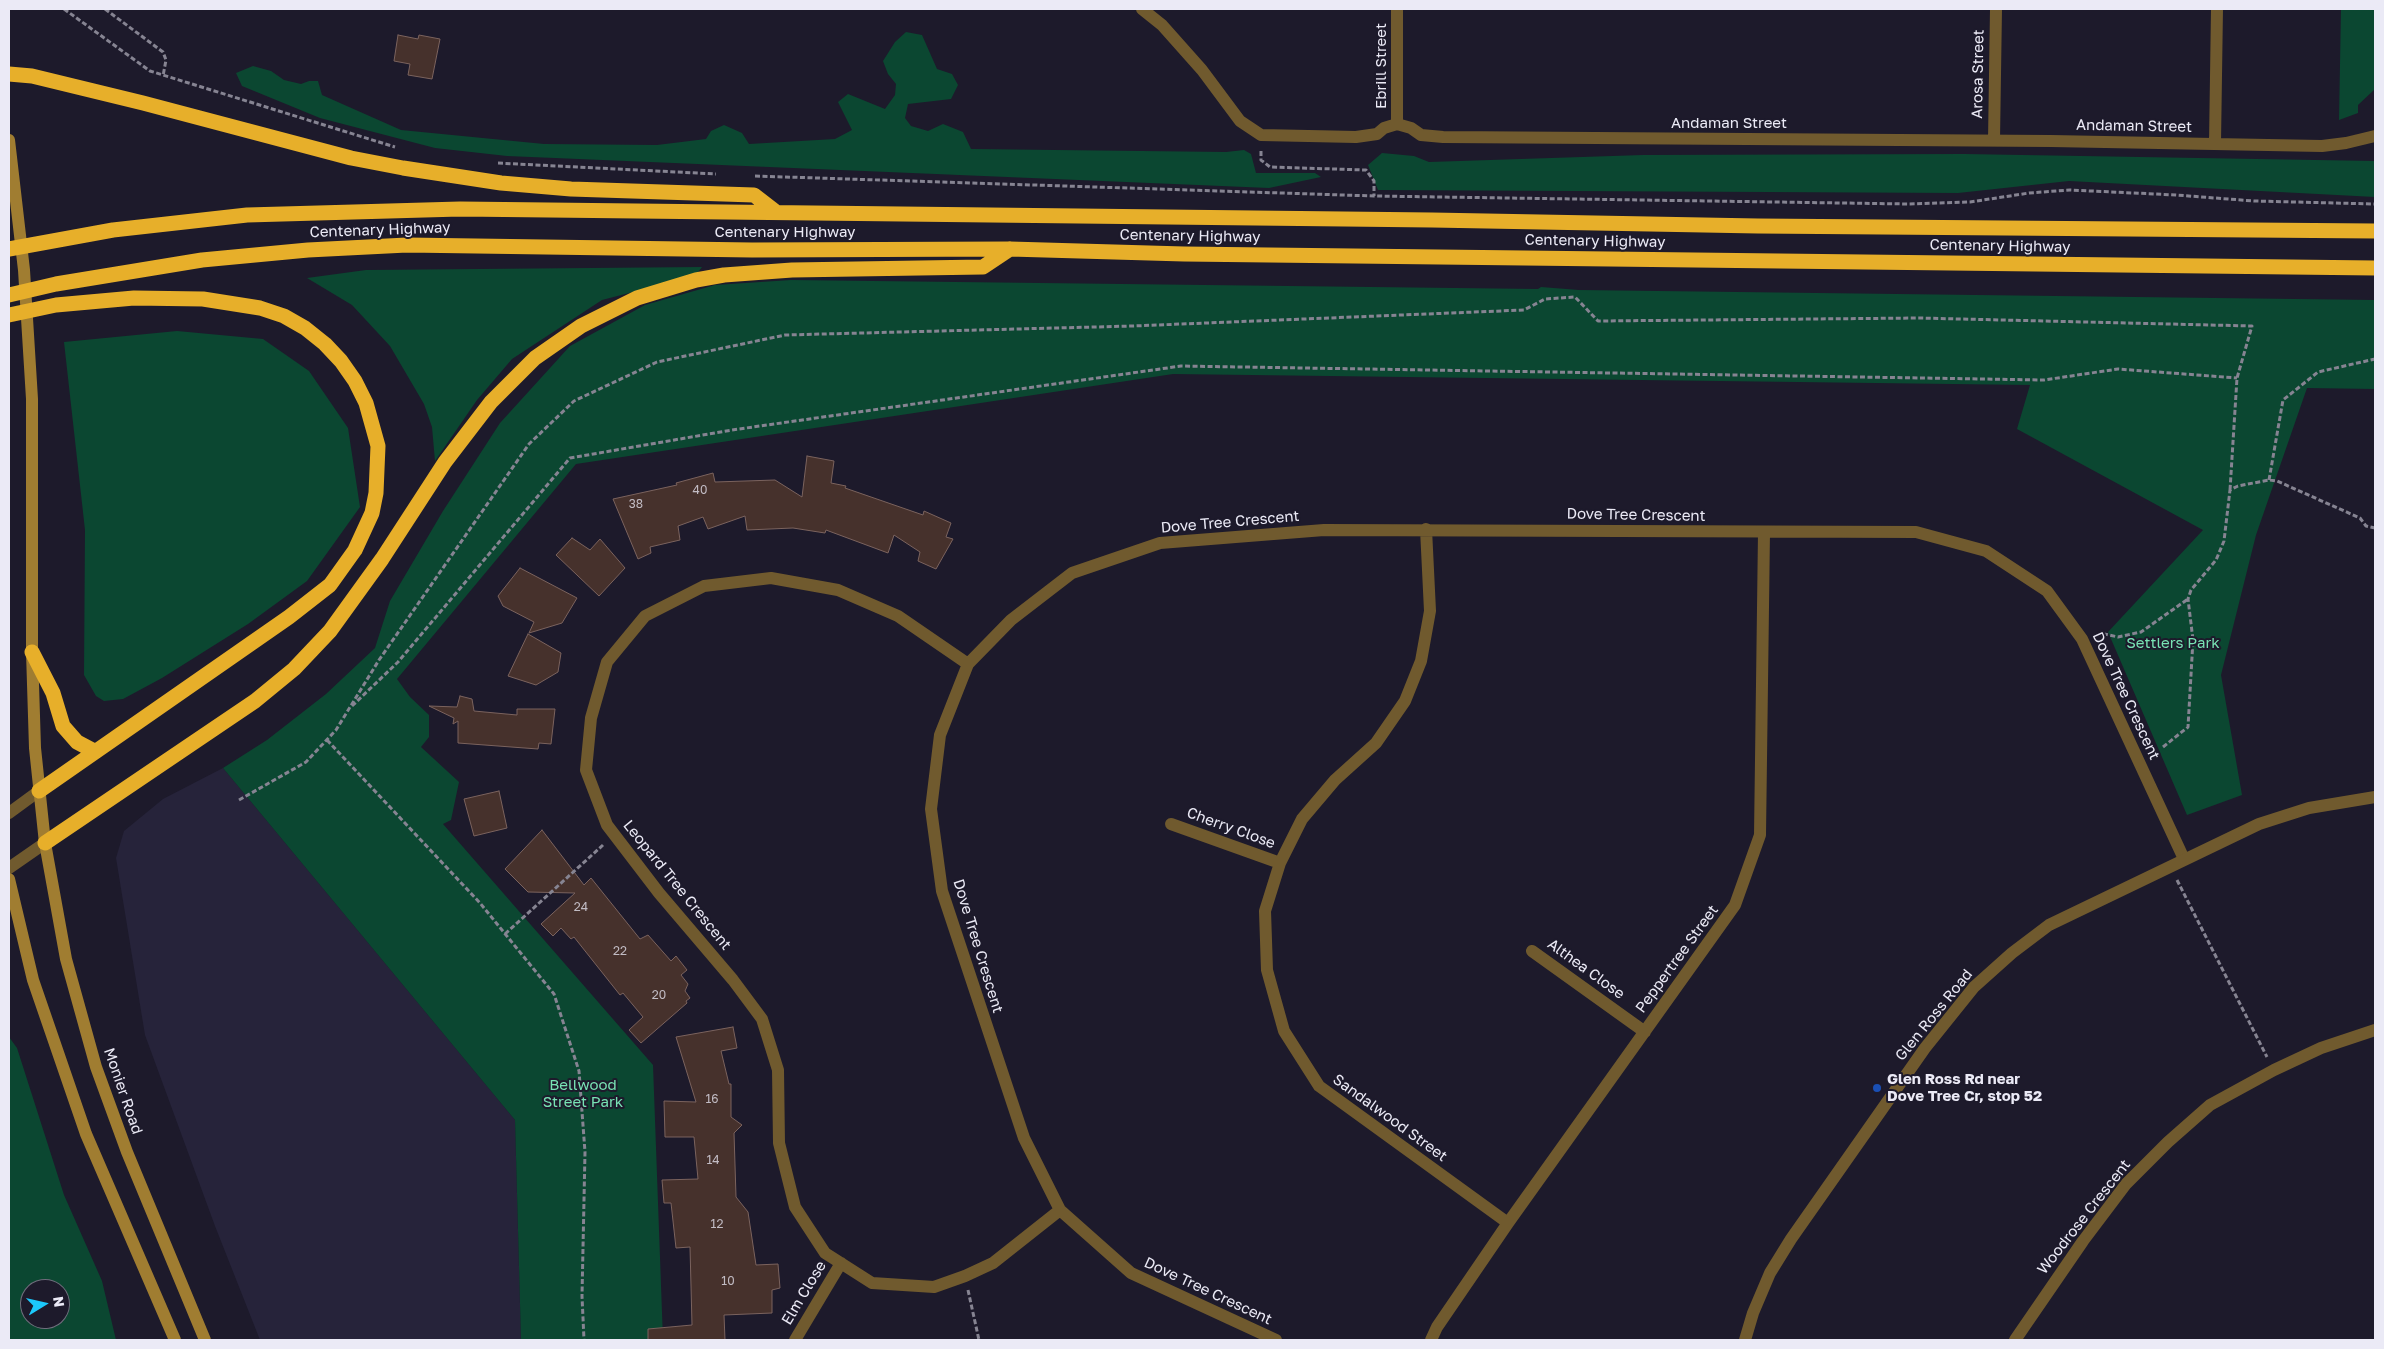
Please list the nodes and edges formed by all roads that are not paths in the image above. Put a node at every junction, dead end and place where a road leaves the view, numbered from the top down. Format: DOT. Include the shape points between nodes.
graph roads {
  1 [pos="1142,9"];
  2 [pos="1397,9"];
  3 [pos="1996,9"];
  4 [pos="2218,9"];
  5 [pos="9,74"];
  6 [pos="1397,124"];
  7 [pos="2375,136"];
  8 [pos="9,140"];
  9 [pos="1994,140"];
  10 [pos="2215,143"];
  11 [pos="776,212"];
  12 [pos="2375,230"];
  13 [pos="9,249"];
  14 [pos="1010,249"];
  15 [pos="2375,268"];
  16 [pos="9,295"];
  17 [pos="9,315"];
  18 [pos="1426,529"];
  19 [pos="1764,532"];
  20 [pos="32,652"];
  21 [pos="968,664"];
  22 [pos="94,751"];
  23 [pos="39,791"];
  24 [pos="2375,797"];
  25 [pos="9,814"];
  26 [pos="1171,824"];
  27 [pos="45,843"];
  28 [pos="2184,859"];
  29 [pos="1280,863"];
  30 [pos="9,868"];
  31 [pos="9,880"];
  32 [pos="1532,951"];
  33 [pos="2375,1030"];
  34 [pos="1645,1032"];
  35 [pos="1060,1210"];
  36 [pos="1508,1223"];
  37 [pos="841,1263"];
  38 [pos="175,1340"];
  39 [pos="205,1340"];
  40 [pos="794,1340"];
  41 [pos="1276,1340"];
  42 [pos="1431,1340"];
  43 [pos="1745,1340"];
  44 [pos="2015,1340"];
  1 -- 6 [label="street" via="1162,25 1195,62 1240,121 1261,135 1356,137 1377,134"];
  2 -- 6 [label="street, Ebrill Street"];
  3 -- 9 [label="street, Arosa Street"];
  4 -- 10 [label="street"];
  5 -- 11 [label="highway" via="32,76 134,100 351,158 403,168 500,183 571,189 754,195"];
  6 -- 9 [label="street, Andaman Street" via="1431,137"];
  7 -- 10 [label="street, Andaman Street" via="2322,146"];
  8 -- 20 [label="main road, Monier Road" via="29,356 33,464"];
  9 -- 10 [label="street, Andaman Street"];
  11 -- 12 [label="highway, Centenary Highway" via="1778,226"];
  11 -- 13 [label="highway, Centenary Highway" via="460,209 247,215 113,230"];
  14 -- 15 [label="highway, Centenary Highway" via="1184,254"];
  14 -- 16 [label="highway, Centenary Highway" via="752,250 407,245 202,260"];
  14 -- 27 [label="highway" via="983,267 792,270 696,280 637,298 581,326 535,358 491,402 445,462 330,631 294,669 255,701"];
  17 -- 22 [label="highway" via="56,305 134,298 203,299 260,308 284,316 305,328 341,361 356,381 378,446 372,513 355,550 330,585"];
  18 -- 19 [label="street, Dove Tree Crescent"];
  18 -- 21 [label="street, Dove Tree Crescent" via="1324,530 1160,543 1072,573 1011,620"];
  18 -- 29 [label="street, Sandalwood Street" via="1430,611 1421,661 1405,701 1376,743 1335,780 1302,819"];
  19 -- 28 [label="street, Dove Tree Crescent" via="1916,532 1986,551 2047,591 2082,639"];
  19 -- 34 [label="street, Peppertree Street" via="1760,835 1735,905"];
  20 -- 22 [label="highway" via="53,693 63,726 77,742"];
  20 -- 23 [label="main road, Monier Road"];
  21 -- 35 [label="street, Dove Tree Crescent" via="938,744 931,809 942,891 1024,1138"];
  21 -- 37 [label="street, Leopard Tree Crescent" via="898,616 838,590 771,578 704,586 645,616 607,662 591,718 586,770 608,825 762,1019 778,1070 779,1143 795,1207 824,1253"];
  22 -- 23 [label="highway"];
  23 -- 25 [label="street"];
  23 -- 27 [label="main road, Monier Road"];
  24 -- 28 [label="street, Glen Ross Road" via="2309,808 2259,824"];
  26 -- 29 [label="street, Cherry Close"];
  27 -- 30 [label="street"];
  27 -- 39 [label="main road, Monier Road" via="66,959 96,1067 127,1152"];
  28 -- 43 [label="street, Glen Ross Road" via="2049,925 1974,987 1925,1048 1791,1239 1770,1273"];
  29 -- 36 [label="street, Sandalwood Street" via="1266,911 1267,970 1284,1030 1319,1086"];
  31 -- 38 [label="main road" via="33,980 86,1134"];
  32 -- 34 [label="street, Althea Close"];
  33 -- 44 [label="street, Woodrose Crescent" via="2321,1048 2210,1105 2126,1184"];
  34 -- 36 [label="street, Peppertree Street"];
  35 -- 37 [label="street, Leopard Tree Crescent" via="992,1263 934,1286 872,1284"];
  35 -- 41 [label="street, Dove Tree Crescent" via="1131,1273"];
  36 -- 42 [label="street, Peppertree Street"];
  37 -- 40 [label="street, Elm Close"];
}
